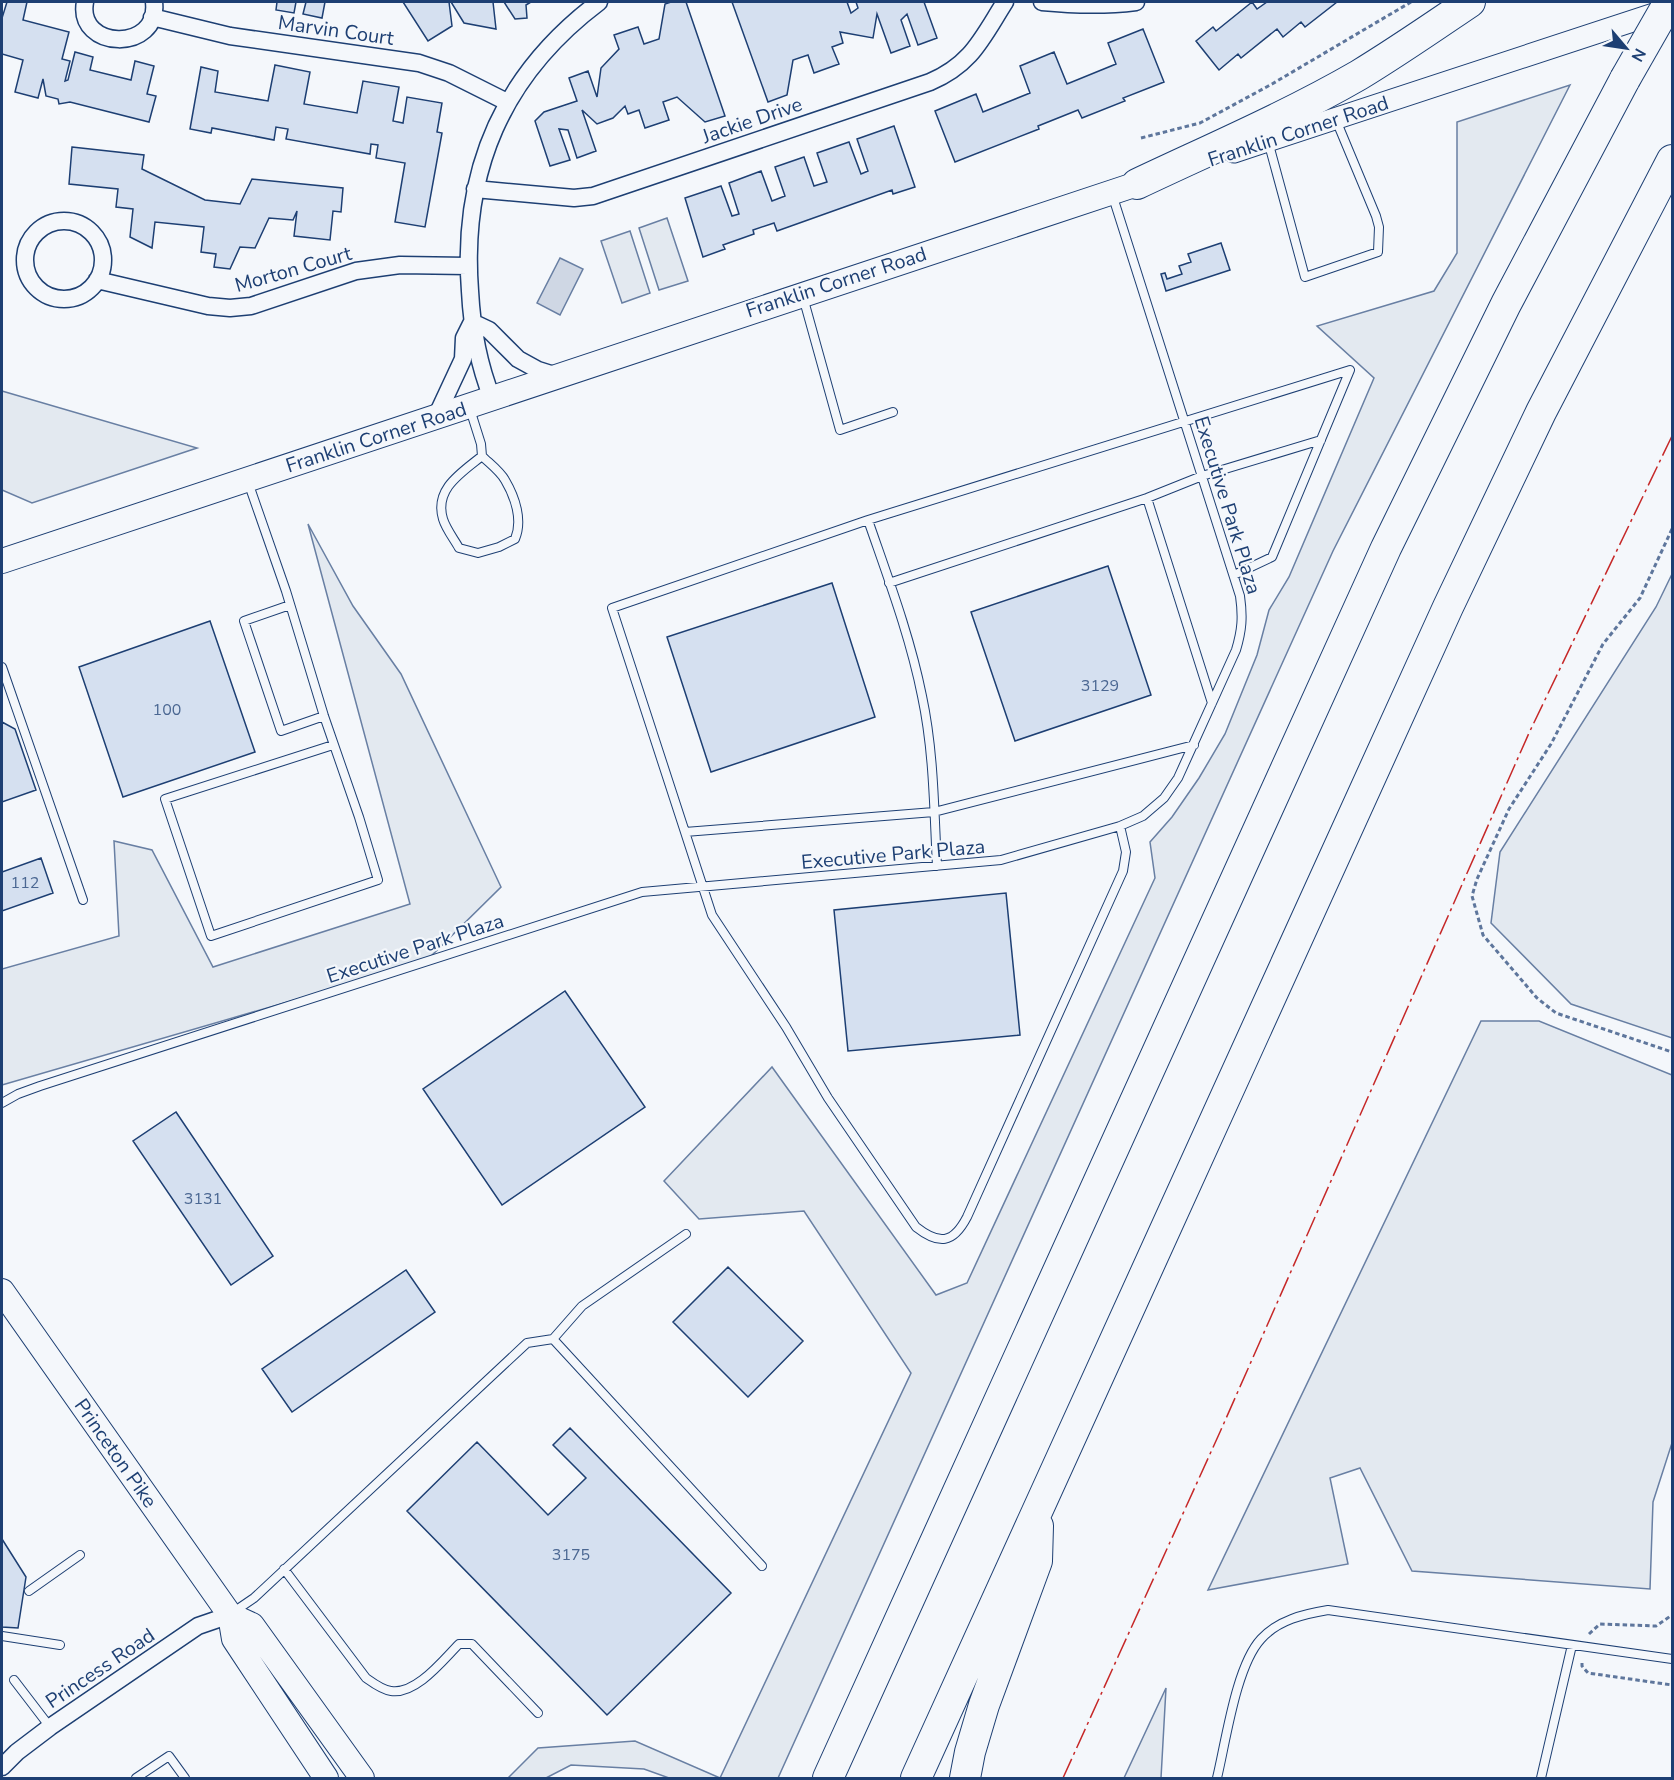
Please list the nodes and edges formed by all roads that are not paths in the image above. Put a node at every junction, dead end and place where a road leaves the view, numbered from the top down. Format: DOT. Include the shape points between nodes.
graph roads {
  1 [pos="85,2"];
  2 [pos="599,2"];
  3 [pos="1005,2"];
  4 [pos="1042,2"];
  5 [pos="1136,2"];
  6 [pos="1470,2"];
  7 [pos="1669,2"];
  8 [pos="1672,8"];
  9 [pos="153,9"];
  10 [pos="507,102"];
  11 [pos="1336,118"];
  12 [pos="1268,140"];
  13 [pos="1672,160"];
  14 [pos="1124,188"];
  15 [pos="475,189"];
  16 [pos="468,266"];
  17 [pos="97,280"];
  18 [pos="802,293"];
  19 [pos="472,322"];
  20 [pos="557,376"];
  21 [pos="492,398"];
  22 [pos="469,406"];
  23 [pos="893,412"];
  24 [pos="436,417"];
  25 [pos="1185,421"];
  26 [pos="1321,440"];
  27 [pos="482,456"];
  28 [pos="1202,476"];
  29 [pos="247,478"];
  30 [pos="1147,498"];
  31 [pos="868,520"];
  32 [pos="2,561"];
  33 [pos="1234,575"];
  34 [pos="889,583"];
  35 [pos="290,605"];
  36 [pos="2,667"];
  37 [pos="1212,703"];
  38 [pos="324,716"];
  39 [pos="333,745"];
  40 [pos="1194,745"];
  41 [pos="934,812"];
  42 [pos="1120,826"];
  43 [pos="685,832"];
  44 [pos="937,866"];
  45 [pos="703,888"];
  46 [pos="83,900"];
  47 [pos="2,1103"];
  48 [pos="686,1234"];
  49 [pos="2,1291"];
  50 [pos="552,1339"];
  51 [pos="1039,1505"];
  52 [pos="80,1555"];
  53 [pos="762,1566"];
  54 [pos="284,1569"];
  55 [pos="29,1591"];
  56 [pos="230,1615"];
  57 [pos="2,1636"];
  58 [pos="60,1645"];
  59 [pos="1572,1645"];
  60 [pos="1672,1659"];
  61 [pos="14,1680"];
  62 [pos="538,1713"];
  63 [pos="50,1727"];
  64 [pos="2,1767"];
  65 [pos="136,1779"];
  66 [pos="185,1779"];
  67 [pos="326,1779"];
  68 [pos="362,1779"];
  69 [pos="828,1779"];
  70 [pos="916,1779"];
  71 [pos="965,1779"];
  72 [pos="1217,1779"];
  73 [pos="1541,1779"];
  1 -- 9 [label="street, Marvin Court" via="87,20 94,30 118,40 140,33"];
  2 -- 10 [label="street" via="546,48"];
  3 -- 15 [label="street, Jackie Drive" via="977,48 962,63 930,82 593,196 574,198"];
  4 -- 5 [label="street"];
  6 -- 14 [label="highway" via="1358,75 1278,118"];
  7 -- 69 [label="highway, bridge" via="1506,304 1386,548"];
  8 -- 11 [label="street, Franklin Corner Road"];
  9 -- 10 [label="street, Marvin Court" via="230,36 419,63 449,73"];
  10 -- 15 [label="street"];
  11 -- 12 [label="street, Franklin Corner Road"];
  11 -- 12 [label="lane" via="1376,216 1378,252 1305,277"];
  12 -- 14 [label="street, Franklin Corner Road"];
  13 -- 51 [label="highway" via="1541,412 1453,597"];
  14 -- 18 [label="main road, Franklin Corner Road"];
  14 -- 25 [label="lane, Executive Park Plaza"];
  15 -- 16 [label="street"];
  16 -- 17 [label="street, Morton Court" via="400,266 356,271 251,306 230,308"];
  16 -- 19 [label="street"];
  17 -- 17 [label="street" via="103,255 90,231 78,223 51,223 30,240 25,266 29,279 39,290 65,299 79,296"];
  18 -- 20 [label="main road, Franklin Corner Road"];
  18 -- 23 [label="lane" via="840,430"];
  19 -- 20 [label="street" via="489,330 518,359"];
  19 -- 21 [label="street" via="477,357"];
  19 -- 24 [label="street" via="464,338 463,359"];
  20 -- 21 [label="main road, Franklin Corner Road"];
  21 -- 22 [label="main road, Franklin Corner Road"];
  22 -- 24 [label="main road, Franklin Corner Road"];
  22 -- 27 [label="lane"];
  24 -- 29 [label="main road, Franklin Corner Road"];
  25 -- 26 [label="lane" via="1350,370"];
  25 -- 28 [label="lane, Executive Park Plaza"];
  25 -- 31 [label="lane"];
  26 -- 28 [label="lane"];
  26 -- 33 [label="lane" via="1272,557"];
  27 -- 27 [label="lane" via="446,488 440,500 443,520 459,548 478,553 515,539 518,532 518,510 505,478"];
  28 -- 30 [label="lane"];
  28 -- 33 [label="lane, Executive Park Plaza"];
  29 -- 32 [label="main road, Franklin Corner Road"];
  29 -- 35 [label="lane"];
  30 -- 34 [label="lane"];
  30 -- 37 [label="lane"];
  31 -- 34 [label="lane"];
  31 -- 43 [label="lane" via="612,608"];
  33 -- 37 [label="lane, Executive Park Plaza" via="1242,630"];
  34 -- 41 [label="lane" via="923,697"];
  35 -- 38 [label="lane"];
  35 -- 38 [label="lane" via="244,621 281,731"];
  36 -- 46 [label="lane"];
  37 -- 40 [label="lane, Executive Park Plaza"];
  38 -- 39 [label="lane"];
  39 -- 39 [label="lane" via="165,800 211,936 378,880"];
  40 -- 41 [label="lane"];
  40 -- 42 [label="lane, Executive Park Plaza" via="1164,798 1143,816"];
  41 -- 43 [label="lane"];
  41 -- 44 [label="lane"];
  42 -- 44 [label="lane, Executive Park Plaza" via="1000,860"];
  42 -- 45 [label="lane" via="1126,852 1123,872 967,1217 959,1232 947,1240 930,1238 916,1227 828,1098 712,915"];
  43 -- 45 [label="lane"];
  44 -- 45 [label="lane, Executive Park Plaza"];
  45 -- 47 [label="lane, Executive Park Plaza" via="642,892 34,1088"];
  48 -- 50 [label="lane" via="582,1306"];
  49 -- 56 [label="main road, Princeton Pike"];
  50 -- 53 [label="lane"];
  50 -- 54 [label="lane" via="527,1343"];
  51 -- 70 [label="highway"];
  51 -- 71 [label="highway" via="1037,1561 984,1705"];
  52 -- 55 [label="lane"];
  54 -- 56 [label="lane"];
  54 -- 62 [label="lane" via="366,1678 377,1686 391,1692 406,1690 419,1684 459,1644 472,1644"];
  56 -- 63 [label="street, Princess Road" via="198,1626"];
  56 -- 67 [label="main road, Princeton Pike" via="234,1639"];
  56 -- 68 [label="main road, Princeton Pike" via="252,1624"];
  57 -- 58 [label="lane"];
  59 -- 60 [label="lane"];
  59 -- 72 [label="lane" via="1328,1610 1301,1614 1262,1638 1249,1655 1239,1681"];
  59 -- 73 [label="lane"];
  61 -- 63 [label="lane"];
  63 -- 64 [label="street, Princess Road"];
  65 -- 66 [label="lane" via="170,1756"];
}
